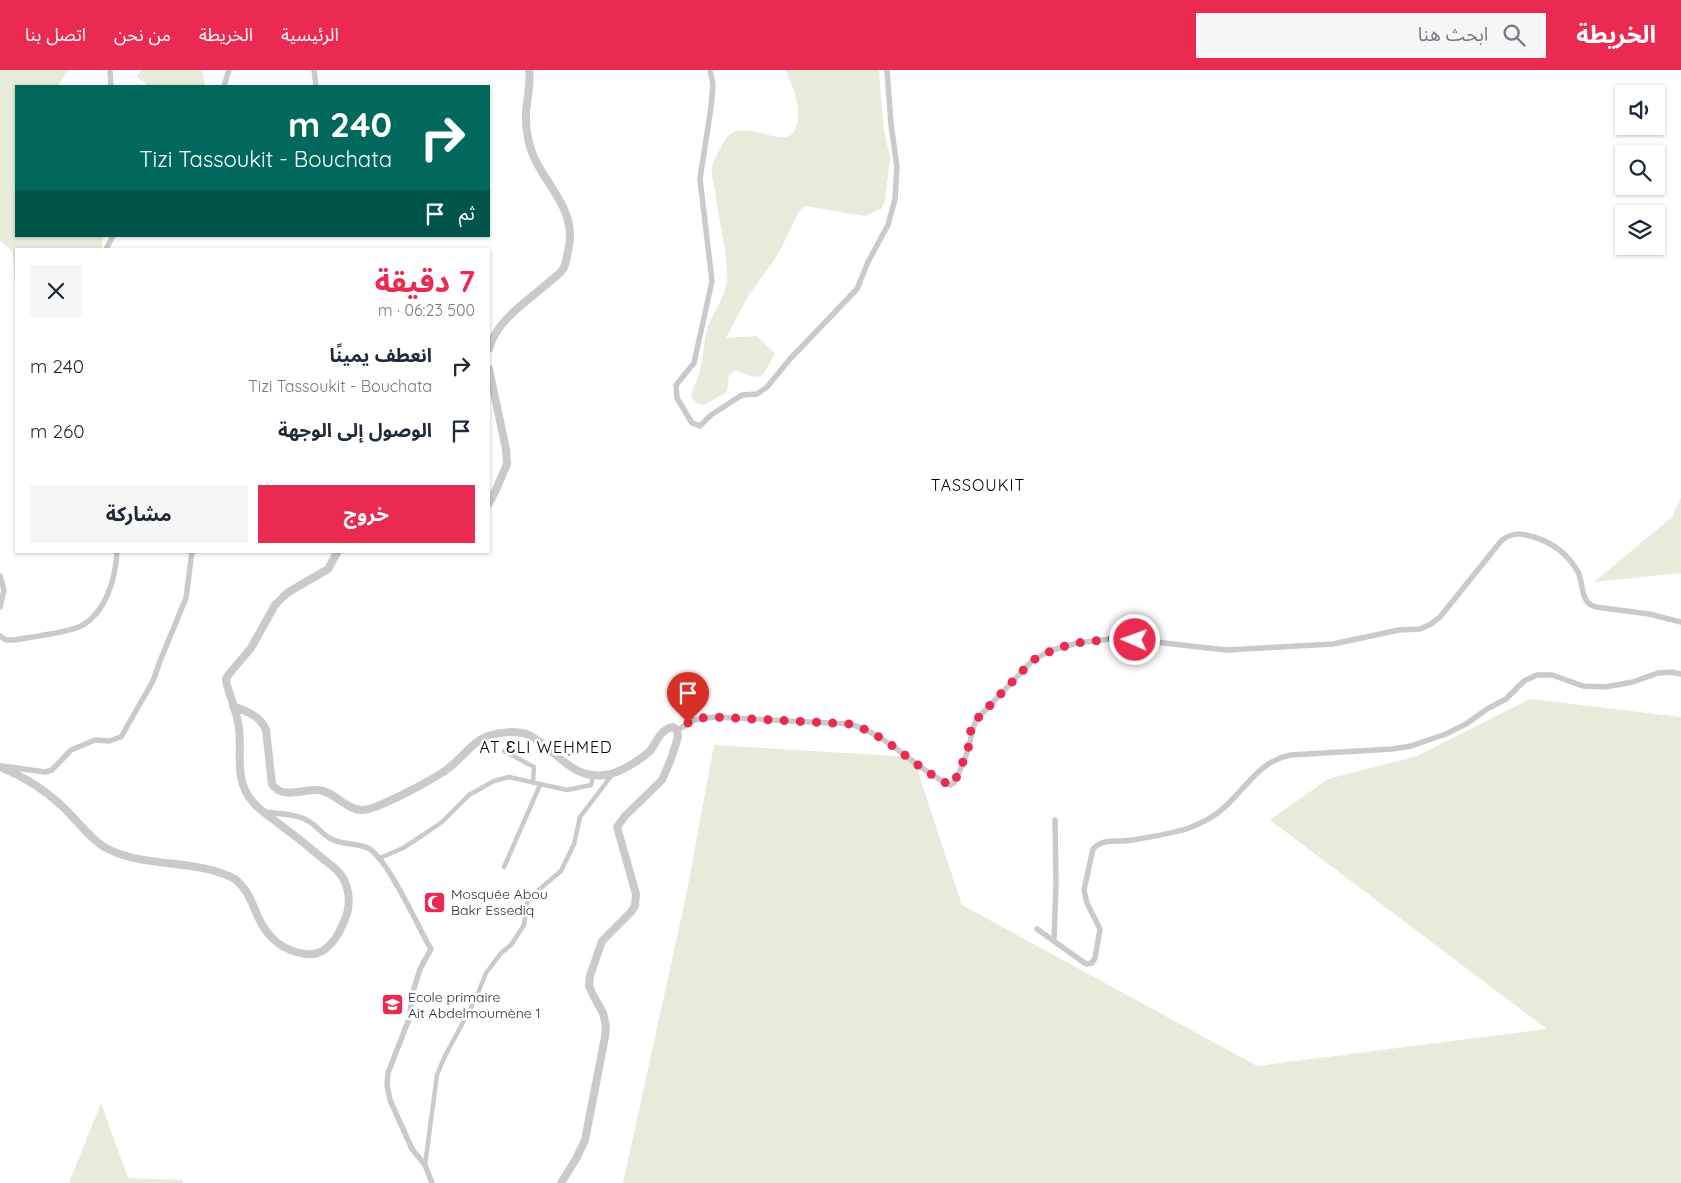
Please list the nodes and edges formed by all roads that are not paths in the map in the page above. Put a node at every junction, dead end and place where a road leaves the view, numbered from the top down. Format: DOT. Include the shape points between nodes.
graph roads {
  1 [pos="110,70"];
  2 [pos="229,70"];
  3 [pos="314,70"];
  4 [pos="529,70"];
  5 [pos="710,70"];
  6 [pos="887,70"];
  7 [pos="111,85"];
  8 [pos="224,85"];
  9 [pos="316,85"];
  10 [pos="490,345"];
  11 [pos="490,374"];
  12 [pos="490,501"];
  13 [pos="117,553"];
  14 [pos="192,553"];
  15 [pos="337,553"];
  16 [pos="0,576"];
  17 [pos="0,607"];
  18 [pos="1681,622"];
  19 [pos="0,636"];
  20 [pos="1681,674"];
  21 [pos="233,706"];
  22 [pos="677,730"];
  23 [pos="504,751"];
  24 [pos="0,766"];
  25 [pos="612,773"];
  26 [pos="593,776"];
  27 [pos="533,783"];
  28 [pos="540,784"];
  29 [pos="263,812"];
  30 [pos="1055,820"];
  31 [pos="380,858"];
  32 [pos="504,867"];
  33 [pos="1037,928"];
  34 [pos="1054,939"];
  35 [pos="425,1165"];
  36 [pos="432,1183"];
  37 [pos="561,1183"];
  1 -- 7 [label="street"];
  2 -- 8 [label="street"];
  3 -- 9 [label="street"];
  4 -- 10 [label="street" via="526,104 528,140 569,218 570,242 564,269 502,322"];
  5 -- 6 [label="street" via="713,85 711,107 700,179 712,281 694,363 676,385 677,398 692,423 700,426 742,395 757,394 767,387 857,289 888,225 895,199 896,168"];
  11 -- 12 [label="street" via="507,464"];
  13 -- 19 [label="street" via="106,597 88,622 72,629 13,640"];
  14 -- 24 [label="street" via="186,598 153,681 121,737 109,741 95,740 71,750 56,766 45,772"];
  15 -- 21 [label="street" via="328,569 275,605 251,648 226,679"];
  16 -- 17 [label="street" via="4,590"];
  18 -- 22 [label="street" via="1590,605 1584,597 1578,572 1560,550 1548,541 1515,534 1501,541 1440,617 1420,629 1399,630 1333,644 1226,650 1119,638 1077,643 1049,652 1032,661 977,719 971,729 968,750 954,783 950,785 882,737 850,724 714,717 695,720"];
  20 -- 34 [label="street" via="1658,673 1605,687 1583,686 1552,676 1537,675 1466,724 1411,746 1290,755 1276,759 1257,772 1221,810 1199,824 1130,841 1106,841 1092,849 1084,890 1100,929 1095,958 1086,964"];
  21 -- 26 [label="street" via="255,715 263,724 274,788 284,793 319,790 362,810 381,805 434,778 477,741 509,732 529,736 571,768"];
  21 -- 29 [label="street" via="239,730 244,788"];
  22 -- 25 [label="street" via="668,728 650,750"];
  22 -- 37 [label="street" via="678,737 662,780 617,827 636,894 635,906 602,941 590,976 593,995 603,1013 605,1037 584,1140"];
  23 -- 27 [label="street" via="534,767"];
  24 -- 29 [label="street" via="44,790 97,842 112,851 150,861 216,870 237,881 249,895 272,940 290,951 309,955 322,951 332,943 348,914 350,898 345,882 336,868"];
  25 -- 26 [label="street"];
  25 -- 35 [label="street" via="580,817 574,844 561,871 527,903 524,926 486,973 444,1058 437,1075"];
  26 -- 28 [label="street" via="591,785 567,790"];
  27 -- 28 [label="street"];
  27 -- 31 [label="street" via="509,777 494,781 469,795 423,836"];
  28 -- 32 [label="street"];
  29 -- 31 [label="street" via="302,818 327,837 369,848"];
  30 -- 34 [label="street"];
  31 -- 35 [label="street" via="431,949 420,969 409,1019 388,1073 387,1085 390,1100 412,1149"];
  33 -- 34 [label="street"];
  35 -- 36 [label="street"];
}
